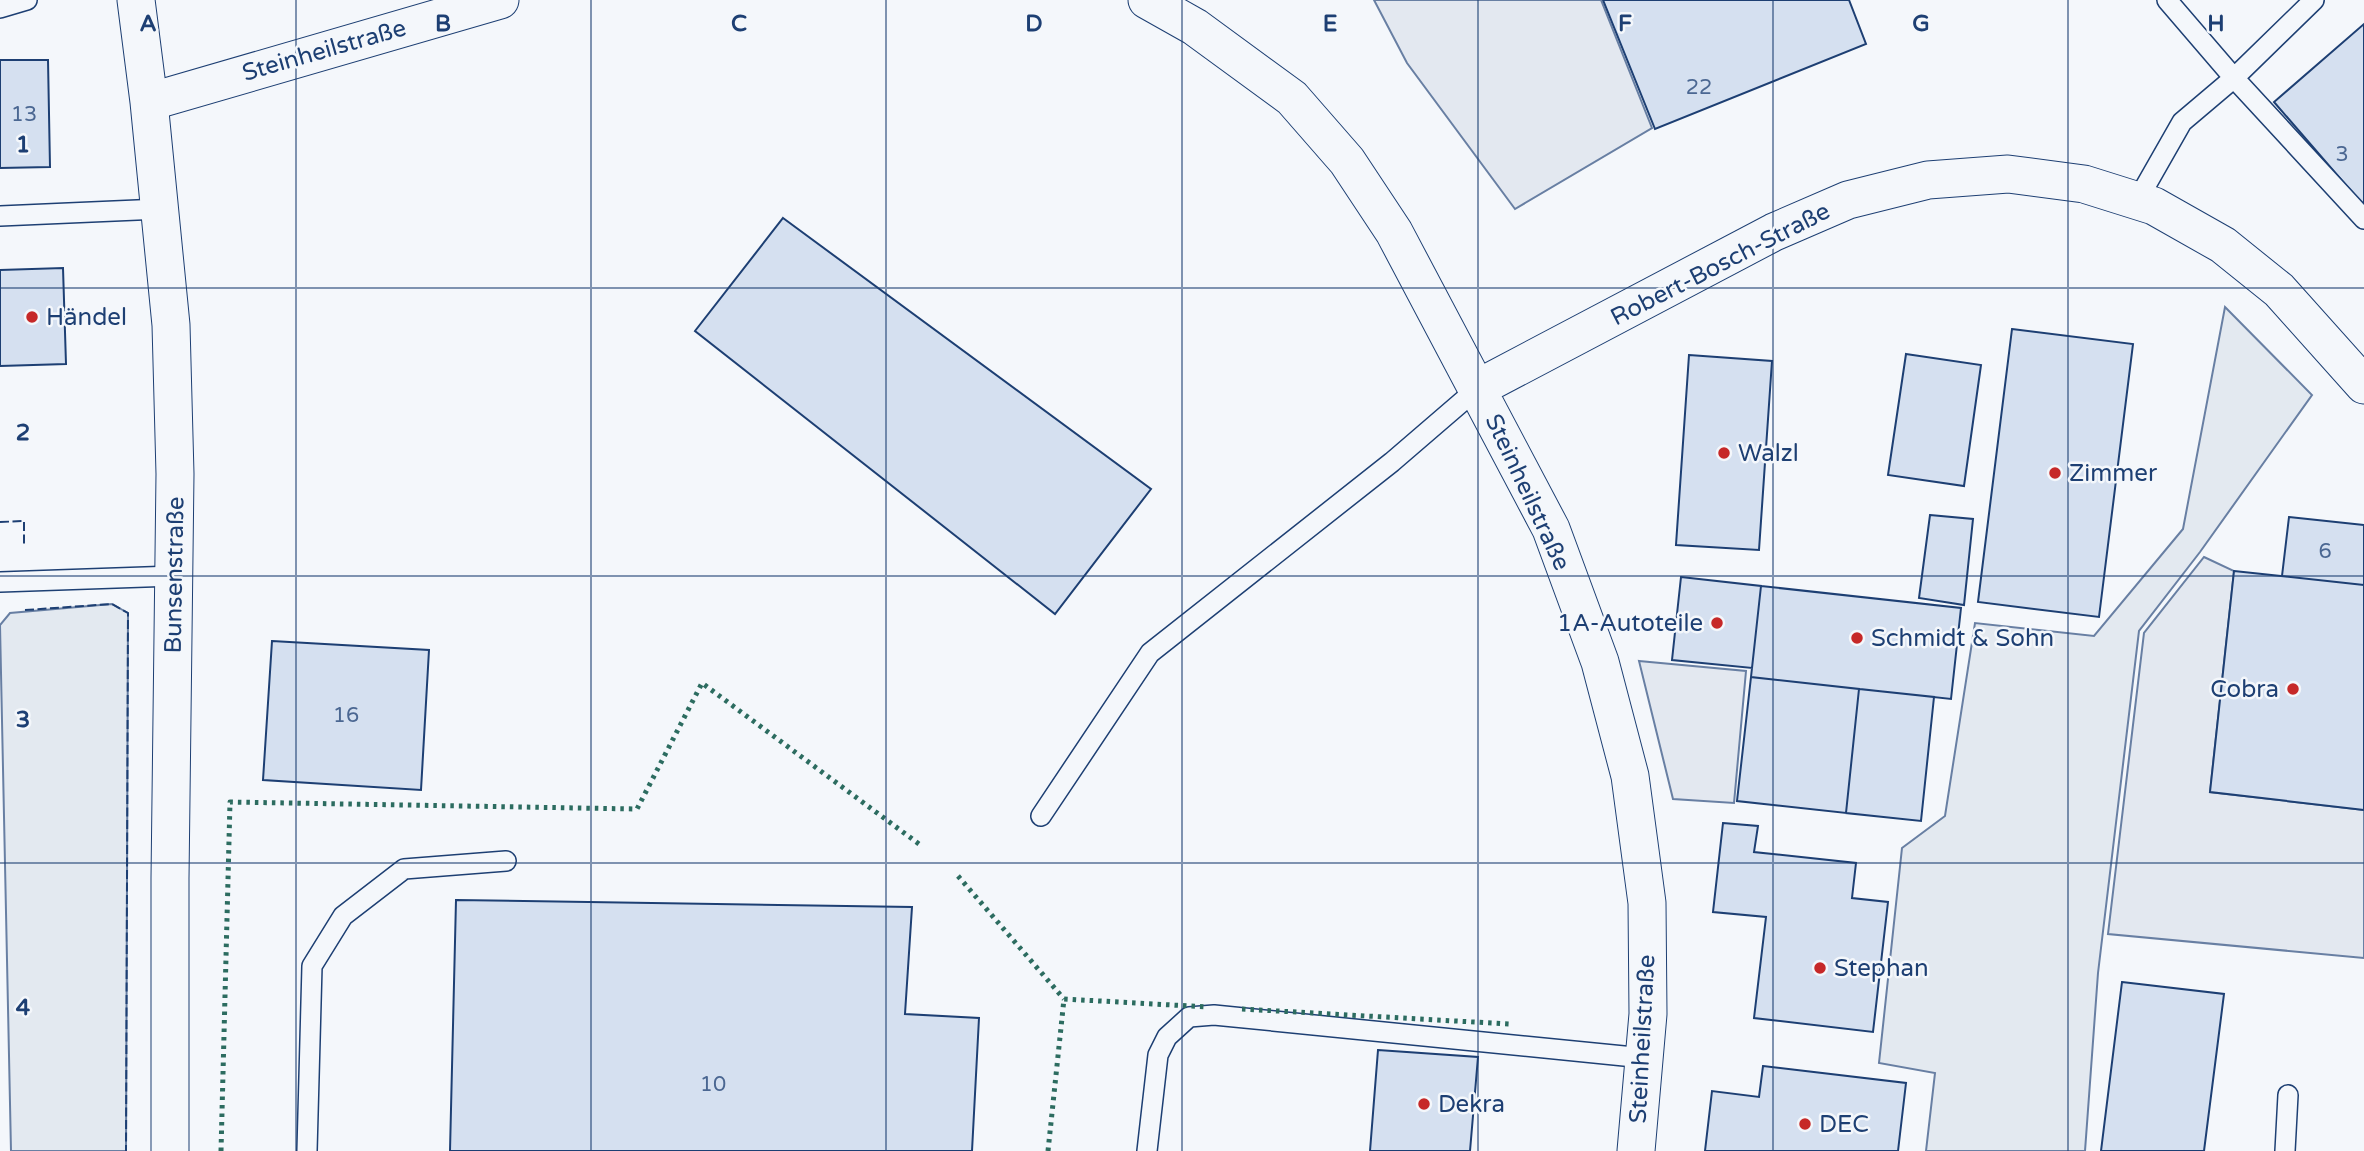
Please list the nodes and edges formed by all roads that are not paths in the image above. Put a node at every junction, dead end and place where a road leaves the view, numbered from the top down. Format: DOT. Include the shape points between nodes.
graph roads {
  1 [pos="27,0"];
  2 [pos="136,0"];
  3 [pos="500,0"];
  4 [pos="1147,0"];
  5 [pos="2167,0"];
  6 [pos="2314,0"];
  7 [pos="0,8"];
  8 [pos="2234,78"];
  9 [pos="149,102"];
  10 [pos="2137,201"];
  11 [pos="160,209"];
  12 [pos="0,216"];
  13 [pos="2364,219"];
  14 [pos="2362,378"];
  15 [pos="1478,388"];
  16 [pos="174,576"];
  17 [pos="0,582"];
  18 [pos="1041,816"];
  19 [pos="506,861"];
  20 [pos="1644,1058"];
  21 [pos="2288,1095"];
  22 [pos="170,1151"];
  23 [pos="307,1151"];
  24 [pos="1147,1151"];
  25 [pos="1636,1151"];
  26 [pos="2285,1151"];
  1 -- 7 [label="lane"];
  2 -- 9 [label="street, Bunsenstraße"];
  3 -- 9 [label="street, Steinheilstraße"];
  4 -- 15 [label="street, Steinheilstraße" via="1195,27 1292,98 1347,161 1394,232"];
  5 -- 8 [label="lane"];
  6 -- 8 [label="lane"];
  8 -- 10 [label="lane" via="2182,122"];
  8 -- 13 [label="lane"];
  9 -- 11 [label="street, Bunsenstraße"];
  10 -- 14 [label="street, Robert-Bosch-Straße" via="2223,245 2279,290"];
  10 -- 15 [label="street, Robert-Bosch-Straße" via="2084,184 2008,174 1928,180 1849,200 1774,232"];
  11 -- 12 [label="lane"];
  11 -- 16 [label="street, Bunsenstraße" via="171,325"];
  15 -- 18 [label="lane" via="1392,462 1150,653"];
  15 -- 20 [label="street, Steinheilstraße" via="1551,529 1600,662 1630,776 1647,903"];
  16 -- 17 [label="lane"];
  16 -- 22 [label="street, Bunsenstraße"];
  19 -- 23 [label="lane" via="404,869 344,916 312,966"];
  20 -- 24 [label="lane" via="1214,1015 1189,1017 1167,1037 1158,1055"];
  20 -- 25 [label="street, Steinheilstraße"];
  21 -- 26 [label="lane"];
}
